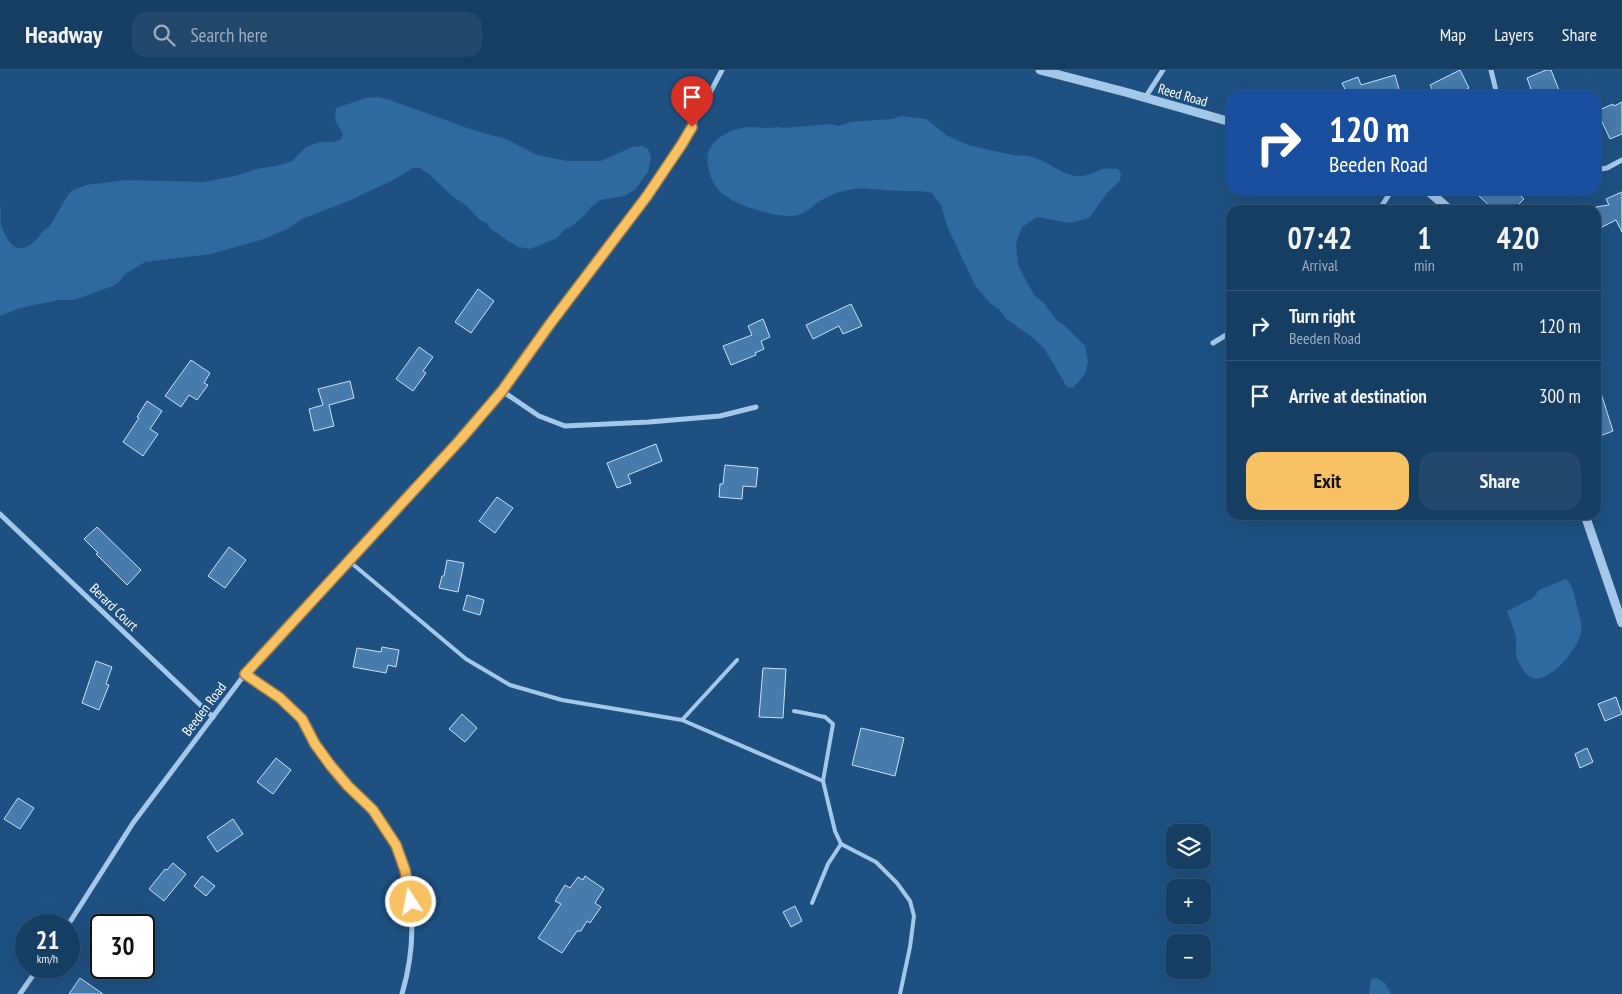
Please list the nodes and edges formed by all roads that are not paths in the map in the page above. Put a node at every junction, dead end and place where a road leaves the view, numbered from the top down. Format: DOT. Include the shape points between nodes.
graph roads {
  1 [pos="722,70"];
  2 [pos="1040,70"];
  3 [pos="1163,70"];
  4 [pos="1491,70"];
  5 [pos="1495,90"];
  6 [pos="1146,98"];
  7 [pos="1226,121"];
  8 [pos="1622,160"];
  9 [pos="1601,169"];
  10 [pos="1433,195"];
  11 [pos="1444,205"];
  12 [pos="1226,335"];
  13 [pos="1213,343"];
  14 [pos="502,391"];
  15 [pos="756,408"];
  16 [pos="0,514"];
  17 [pos="1587,520"];
  18 [pos="349,561"];
  19 [pos="1622,623"];
  20 [pos="737,660"];
  21 [pos="245,674"];
  22 [pos="794,710"];
  23 [pos="213,716"];
  24 [pos="682,720"];
  25 [pos="823,782"];
  26 [pos="841,844"];
  27 [pos="812,903"];
  28 [pos="75,914"];
  29 [pos="30,979"];
  30 [pos="20,994"];
  31 [pos="402,994"];
  32 [pos="900,994"];
  1 -- 14 [label="street, Beeden Road" via="658,181"];
  2 -- 6 [label="street, Reed Road"];
  3 -- 6 [label="street"];
  4 -- 5 [label="street"];
  6 -- 7 [label="street, Reed Road"];
  8 -- 9 [label="street"];
  10 -- 11 [label="street"];
  12 -- 13 [label="street"];
  14 -- 15 [label="street" via="539,416 565,426 720,416"];
  14 -- 18 [label="street, Beeden Road"];
  16 -- 23 [label="street, Berard Court"];
  17 -- 19 [label="street"];
  18 -- 21 [label="street, Beeden Road"];
  18 -- 24 [label="lane" via="466,659 510,685 562,700"];
  20 -- 24 [label="lane"];
  21 -- 23 [label="street, Beeden Road"];
  21 -- 31 [label="street" via="280,698 302,719 331,766 373,810 396,845 411,902 411,945"];
  22 -- 25 [label="lane" via="825,717 833,724"];
  23 -- 28 [label="street, Beeden Road" via="133,823"];
  24 -- 25 [label="lane"];
  25 -- 26 [label="lane"];
  26 -- 27 [label="lane" via="828,864"];
  26 -- 32 [label="lane" via="876,862 897,882 910,901 914,916"];
  29 -- 30 [label="street"];
}
